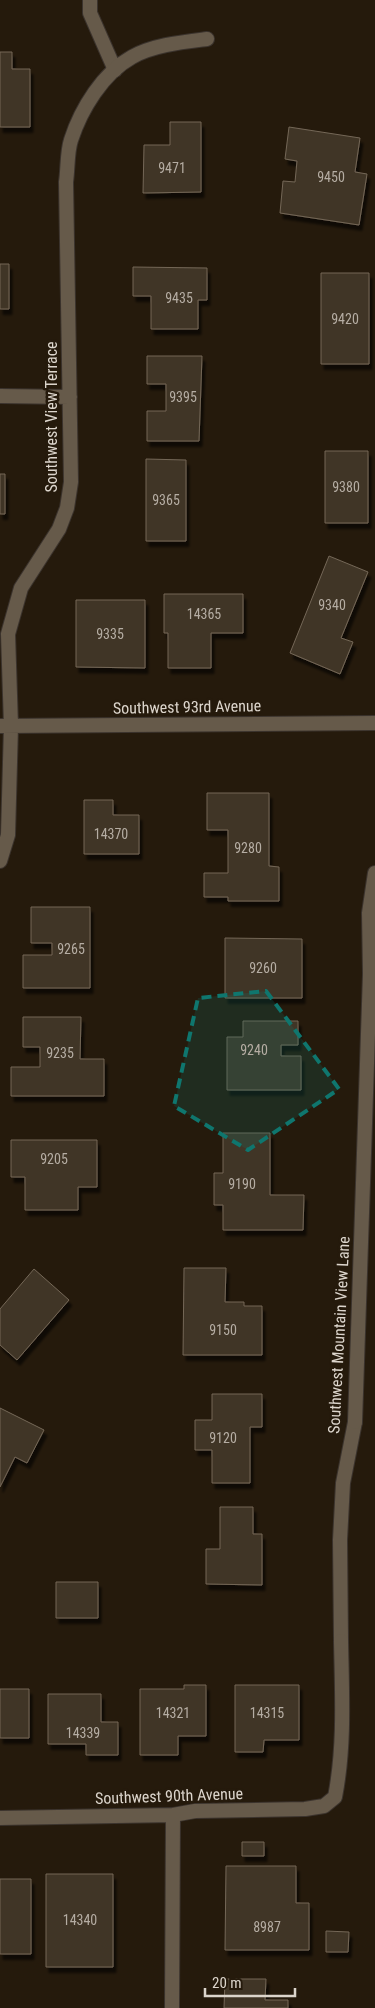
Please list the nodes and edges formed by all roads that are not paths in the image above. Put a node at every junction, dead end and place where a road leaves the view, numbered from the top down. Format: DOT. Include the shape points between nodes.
graph roads {
  1 [pos="90,0"];
  2 [pos="206,39"];
  3 [pos="115,70"];
  4 [pos="0,396"];
  5 [pos="70,396"];
  6 [pos="375,722"];
  7 [pos="5,726"];
  8 [pos="0,860"];
  9 [pos="375,873"];
  10 [pos="336,1797"];
  11 [pos="173,1815"];
  12 [pos="0,1818"];
  13 [pos="172,2008"];
  1 -- 3 [label="street" via="90,13"];
  2 -- 3 [label="street, Southwest View Terrace" via="140,54"];
  3 -- 5 [label="street, Southwest View Terrace" via="96,89 71,141 66,182"];
  4 -- 5 [label="street"];
  5 -- 7 [label="street, Southwest View Terrace" via="71,482 67,508 58,529 21,588 8,634"];
  6 -- 7 [label="street, Southwest 93rd Avenue"];
  7 -- 8 [label="street, Southwest View Terrace" via="8,836"];
  9 -- 10 [label="street, Southwest Mountain View Lane" via="369,913 355,1422 344,1483 340,1540 343,1747"];
  10 -- 11 [label="street, Southwest 90th Avenue" via="324,1806 305,1810 196,1811"];
  11 -- 12 [label="street, Southwest 90th Avenue"];
  11 -- 13 [label="street"];
}
